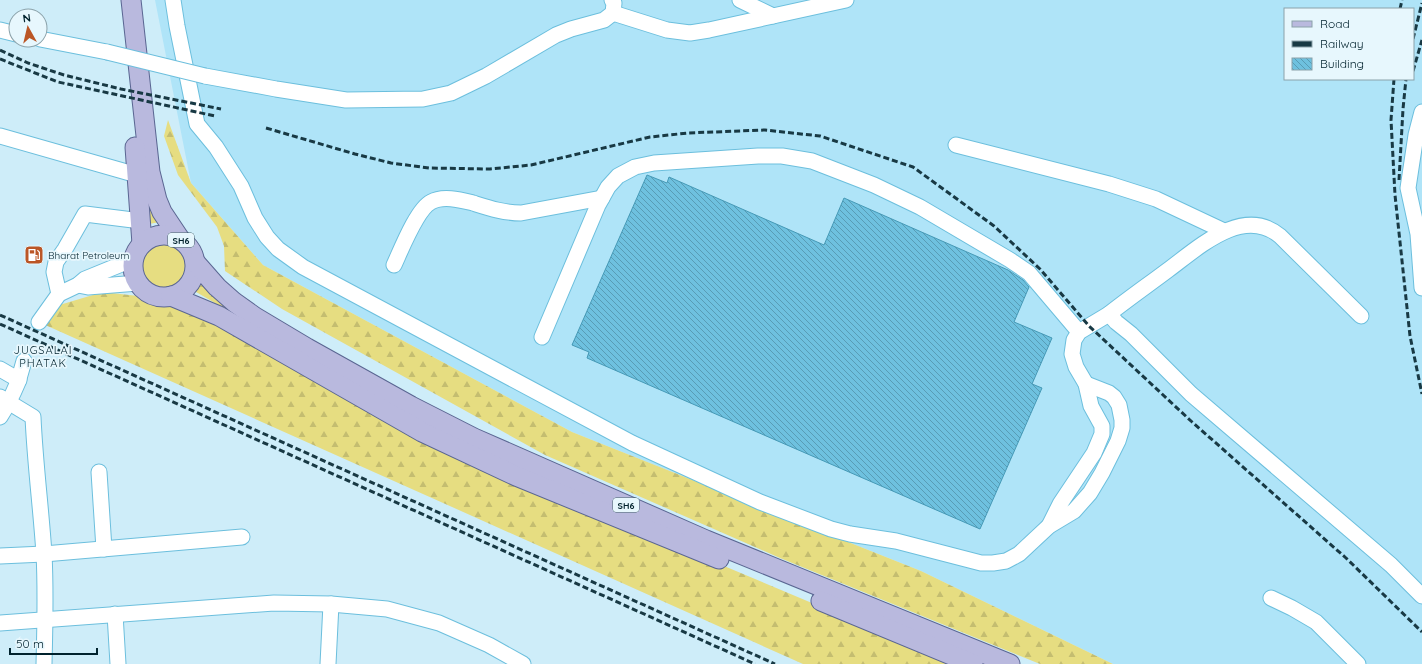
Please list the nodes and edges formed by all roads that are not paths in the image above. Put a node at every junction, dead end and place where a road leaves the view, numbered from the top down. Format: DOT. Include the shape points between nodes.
graph roads {
  1 [pos="118,0"];
  2 [pos="131,0"];
  3 [pos="173,0"];
  4 [pos="740,0"];
  5 [pos="846,0"];
  6 [pos="612,7"];
  7 [pos="772,16"];
  8 [pos="48,41"];
  9 [pos="1422,112"];
  10 [pos="0,136"];
  11 [pos="956,145"];
  12 [pos="137,175"];
  13 [pos="602,198"];
  14 [pos="141,220"];
  15 [pos="1224,231"];
  16 [pos="180,239"];
  17 [pos="138,251"];
  18 [pos="195,262"];
  19 [pos="394,265"];
  20 [pos="138,283"];
  21 [pos="78,285"];
  22 [pos="1422,288"];
  23 [pos="59,294"];
  24 [pos="171,296"];
  25 [pos="1109,314"];
  26 [pos="1362,316"];
  27 [pos="39,322"];
  28 [pos="1079,332"];
  29 [pos="542,337"];
  30 [pos="24,361"];
  31 [pos="0,369"];
  32 [pos="18,380"];
  33 [pos="1086,384"];
  34 [pos="4,399"];
  35 [pos="0,417"];
  36 [pos="99,472"];
  37 [pos="1049,526"];
  38 [pos="242,537"];
  39 [pos="104,549"];
  40 [pos="44,554"];
  41 [pos="0,556"];
  42 [pos="1422,596"];
  43 [pos="1271,598"];
  44 [pos="331,604"];
  45 [pos="115,614"];
  46 [pos="46,619"];
  47 [pos="0,623"];
  48 [pos="44,664"];
  49 [pos="118,664"];
  50 [pos="328,664"];
  51 [pos="523,664"];
  52 [pos="973,664"];
  53 [pos="1010,664"];
  54 [pos="1358,664"];
  1 -- 12 [label="main road" via="130,84"];
  2 -- 16 [label="main road, SH6" via="150,172 162,212"];
  3 -- 37 [label="street" via="197,124 216,146 241,186 255,218 267,237 278,249 303,267 632,444 760,502 830,529 908,544 981,563 993,563 1019,554"];
  4 -- 7 [label="street"];
  5 -- 7 [label="street"];
  6 -- 7 [label="street" via="667,30 690,33"];
  6 -- 8 [label="street, bridge" via="604,20 556,35 486,76 451,93 423,99 346,100 276,90"];
  9 -- 22 [label="street" via="1408,188 1418,234"];
  10 -- 12 [label="street"];
  11 -- 15 [label="street" via="1109,184 1156,199"];
  12 -- 14 [label="main road"];
  13 -- 19 [label="street" via="521,213 509,213 458,199 437,199 419,213"];
  13 -- 28 [label="street" via="618,176 635,167 654,163 758,156 782,156 812,162 874,185 920,207 1010,260 1029,273"];
  13 -- 29 [label="street"];
  14 -- 17 [label="main road"];
  14 -- 23 [label="street" via="85,214 56,262 54,272"];
  15 -- 25 [label="street"];
  15 -- 26 [label="street" via="1246,225 1264,226 1273,230"];
  16 -- 17 [label="main road, SH6" via="160,235 151,238"];
  16 -- 18 [label="main road, SH6" via="192,253"];
  17 -- 20 [label="main road" via="133,272"];
  17 -- 21 [label="street"];
  18 -- 24 [label="main road" via="189,284"];
  18 -- 53 [label="main road, SH6" via="217,287 255,317 411,406 474,438 706,540"];
  20 -- 21 [label="street" via="88,287"];
  20 -- 24 [label="main road, SH6" via="147,292 158,296"];
  21 -- 23 [label="street"];
  23 -- 27 [label="street"];
  24 -- 52 [label="main road, SH6" via="219,316 422,432 509,472"];
  25 -- 28 [label="street"];
  25 -- 42 [label="street" via="1191,394 1391,565"];
  28 -- 33 [label="street" via="1074,340 1072,354"];
  30 -- 32 [label="street"];
  31 -- 32 [label="street"];
  32 -- 34 [label="street"];
  33 -- 37 [label="street" via="1090,406 1102,426 1102,434 1094,453 1060,504"];
  33 -- 37 [label="street" via="1114,397 1122,420 1121,434 1090,493 1074,511"];
  34 -- 35 [label="street"];
  34 -- 40 [label="street" via="33,417"];
  36 -- 39 [label="street"];
  38 -- 39 [label="street"];
  39 -- 40 [label="street"];
  40 -- 41 [label="street"];
  40 -- 46 [label="street"];
  43 -- 54 [label="street" via="1316,622"];
  44 -- 45 [label="street" via="274,603"];
  44 -- 50 [label="street"];
  44 -- 51 [label="street" via="388,609 439,623"];
  45 -- 46 [label="street"];
  45 -- 49 [label="street"];
  46 -- 47 [label="street"];
  46 -- 48 [label="street"];
}
